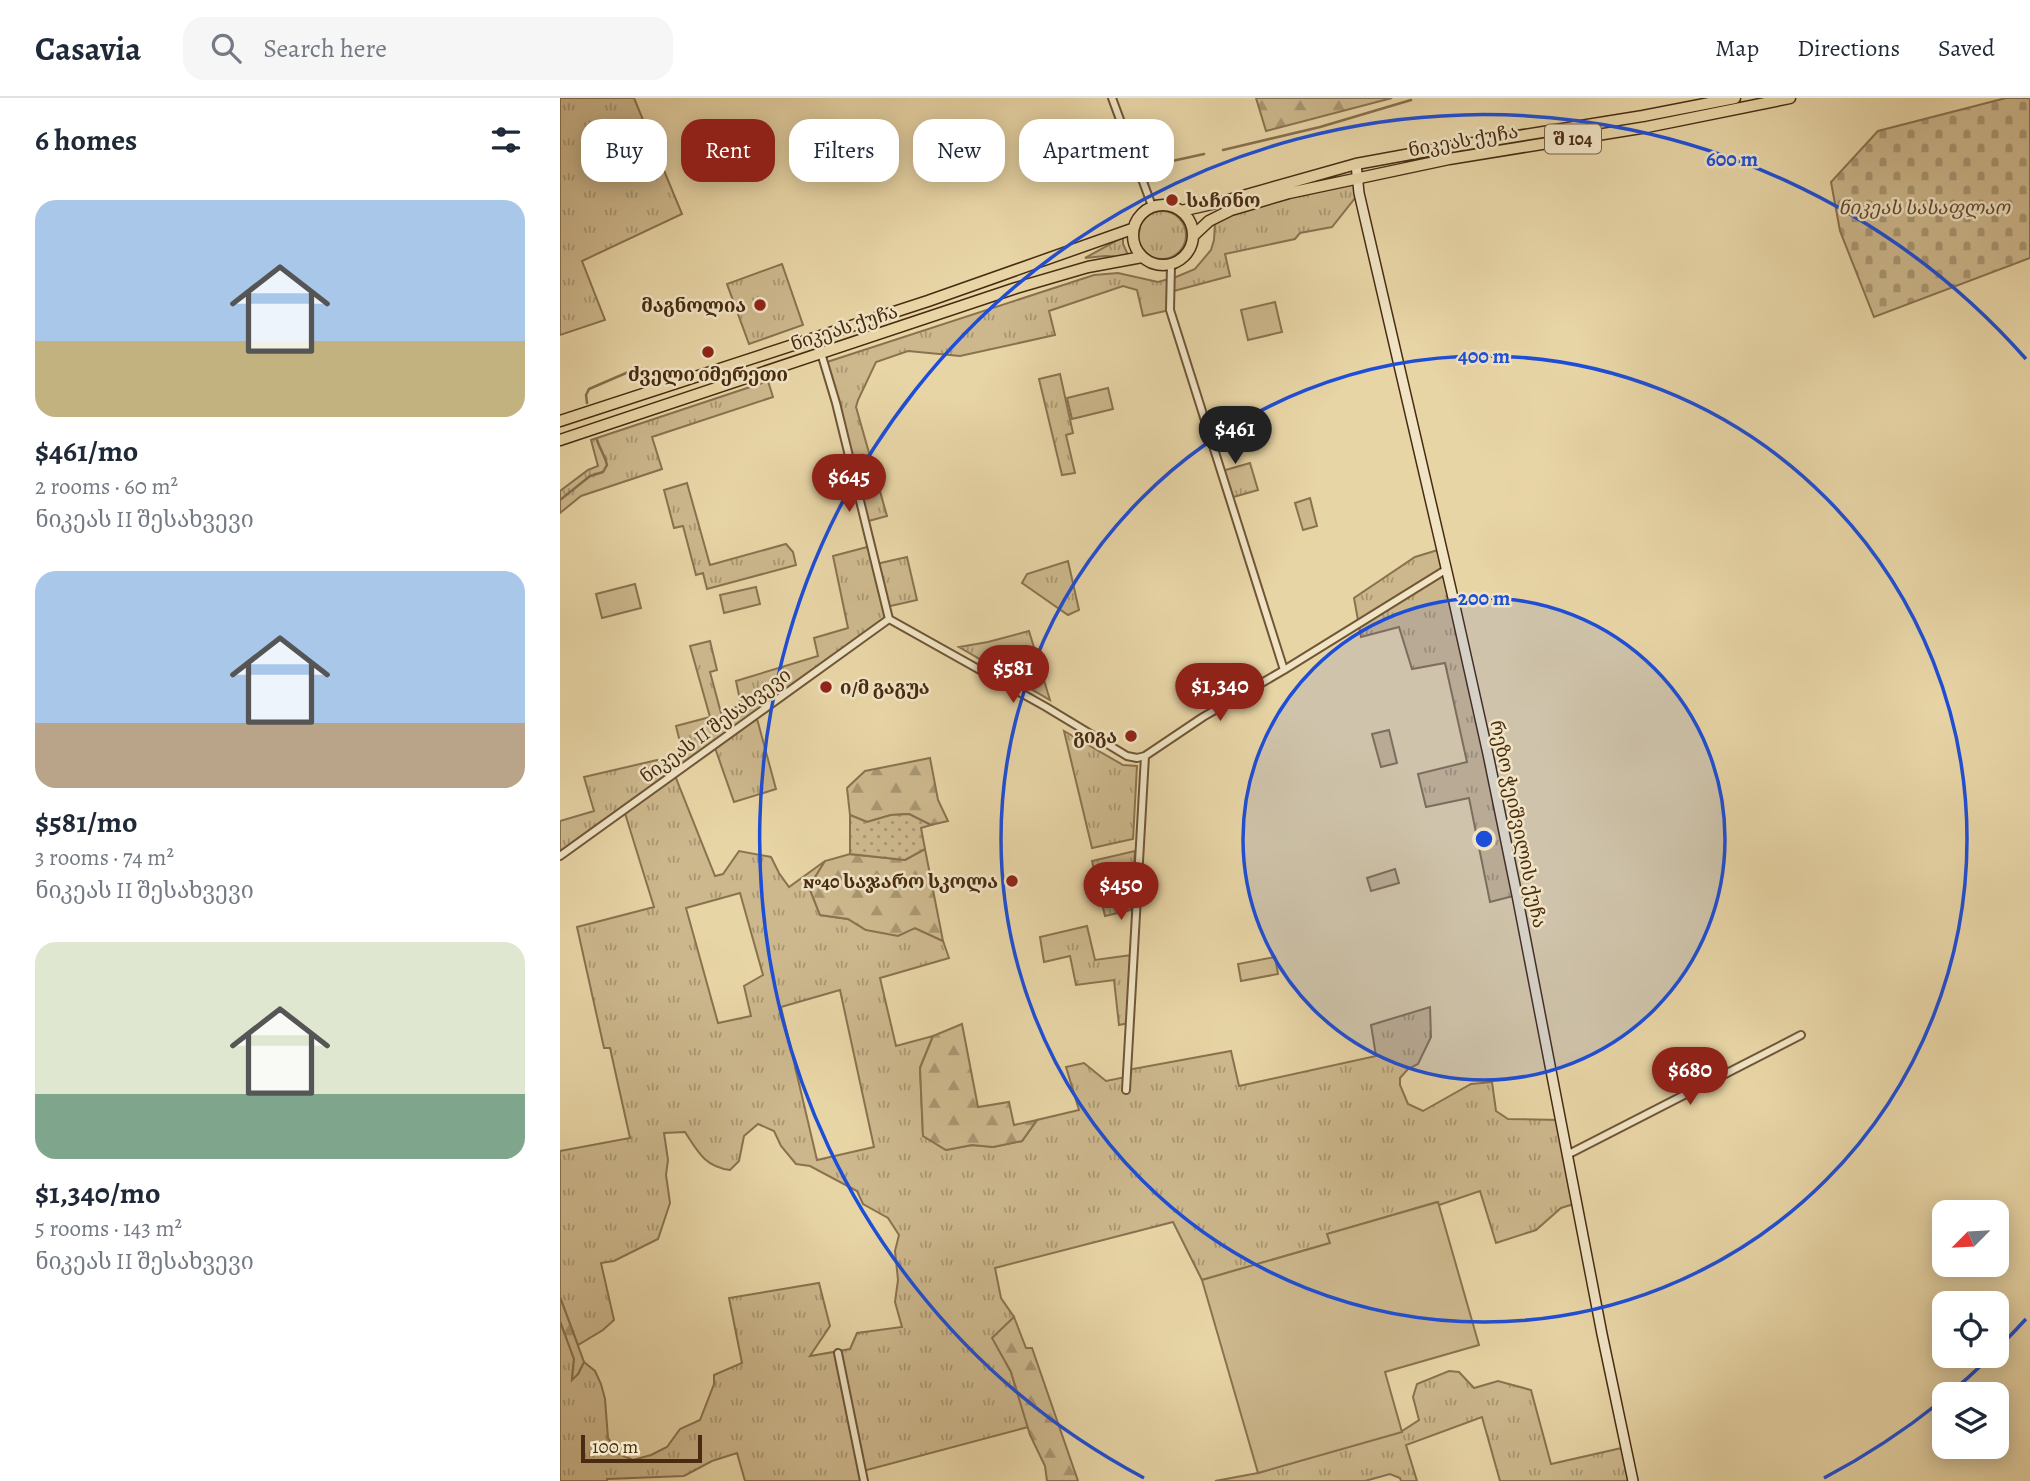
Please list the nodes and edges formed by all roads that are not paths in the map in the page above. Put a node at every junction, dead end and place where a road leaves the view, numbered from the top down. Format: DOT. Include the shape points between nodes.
graph roads {
  1 [pos="1112,98"];
  2 [pos="1735,98"];
  3 [pos="1790,98"];
  4 [pos="1356,164"];
  5 [pos="1356,177"];
  6 [pos="1152,206"];
  7 [pos="1181,211"];
  8 [pos="1132,229"];
  9 [pos="1193,236"];
  10 [pos="1142,257"];
  11 [pos="1171,265"];
  12 [pos="821,353"];
  13 [pos="560,421"];
  14 [pos="560,440"];
  15 [pos="1447,569"];
  16 [pos="889,619"];
  17 [pos="1284,670"];
  18 [pos="1144,756"];
  19 [pos="560,856"];
  20 [pos="1801,1035"];
  21 [pos="1126,1090"];
  22 [pos="1567,1155"];
  23 [pos="838,1353"];
  24 [pos="864,1481"];
  25 [pos="1633,1481"];
  1 -- 6 [label="street"];
  2 -- 4 [label="main road, ნიკეას ქუჩა / შ 104"];
  3 -- 5 [label="main road, ნიკეას ქუჩა / შ 104"];
  4 -- 5 [label="main road, რეზო ჭეიშვილის ქუჩა"];
  4 -- 7 [label="main road, ნიკეას ქუჩა"];
  5 -- 9 [label="main road, ნიკეას ქუჩა" via="1231,211"];
  5 -- 15 [label="main road, რეზო ჭეიშვილის ქუჩა"];
  6 -- 7 [label="main road, ნიკეას ქუჩა" via="1163,204"];
  6 -- 8 [label="main road, ნიკეას ქუჩა" via="1136,219"];
  7 -- 9 [label="main road"];
  8 -- 10 [label="main road" via="1132,240"];
  8 -- 13 [label="main road, ნიკეას ქუჩა"];
  9 -- 11 [label="main road, ნიკეას ქუჩა" via="1187,254"];
  10 -- 11 [label="main road, ნიკეას ქუჩა" via="1152,264"];
  10 -- 12 [label="main road, ნიკეას ქუჩა" via="1028,284"];
  11 -- 17 [label="street" via="1170,310"];
  12 -- 14 [label="main road, ნიკეას ქუჩა"];
  12 -- 16 [label="street"];
  15 -- 17 [label="street"];
  15 -- 22 [label="main road, რეზო ჭეიშვილის ქუჩა"];
  16 -- 18 [label="street" via="1127,756"];
  16 -- 19 [label="street, ნიკეას II შესახვევი"];
  17 -- 18 [label="street"];
  18 -- 21 [label="street"];
  20 -- 22 [label="street"];
  22 -- 25 [label="main road, რეზო ჭეიშვილის ქუჩა"];
  23 -- 24 [label="street"];
}
